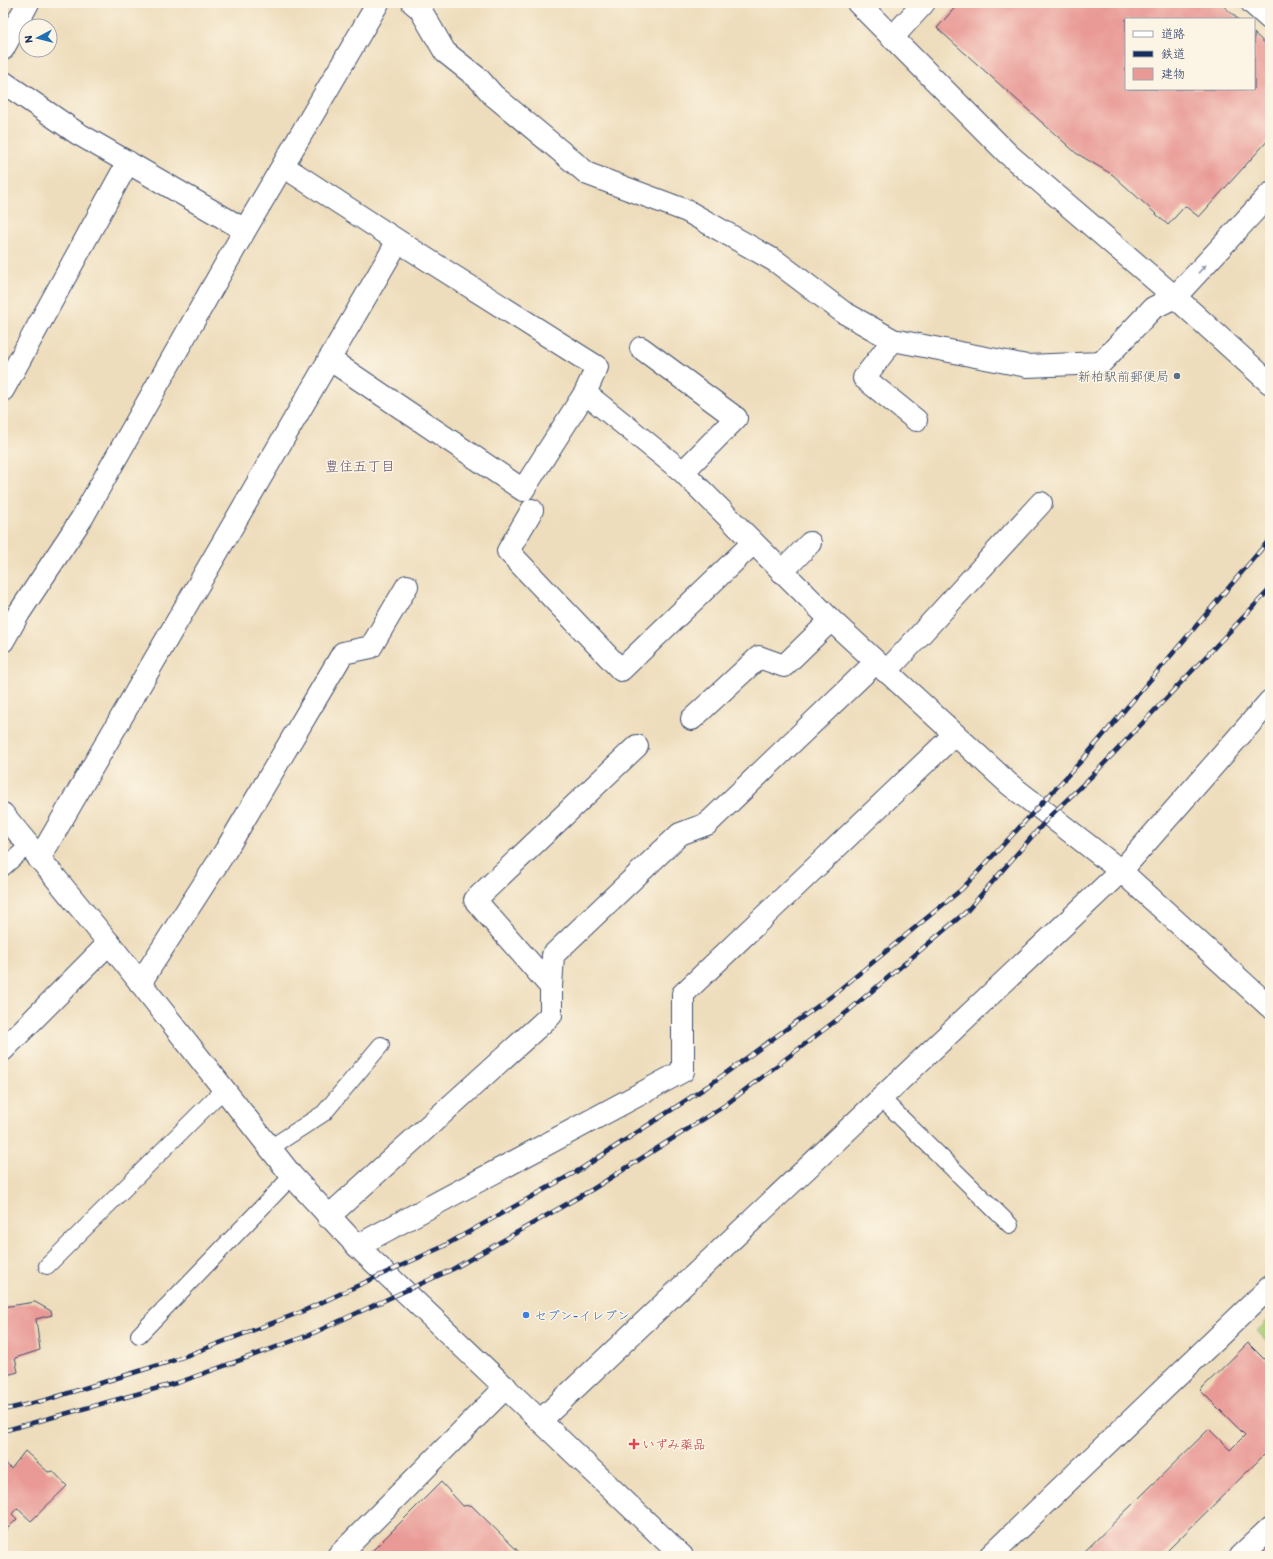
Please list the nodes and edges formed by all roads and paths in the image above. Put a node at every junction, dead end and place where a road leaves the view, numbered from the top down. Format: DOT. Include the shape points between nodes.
graph roads {
  1 [pos="28,3"];
  2 [pos="378,3"];
  3 [pos="413,3"];
  4 [pos="858,3"];
  5 [pos="924,3"];
  6 [pos="1252,3"];
  7 [pos="1270,19"];
  8 [pos="892,38"];
  9 [pos="3,49"];
  10 [pos="3,82"];
  11 [pos="128,162"];
  12 [pos="283,166"];
  13 [pos="1270,194"];
  14 [pos="245,230"];
  15 [pos="398,241"];
  16 [pos="1175,297"];
  17 [pos="893,340"];
  18 [pos="641,348"];
  19 [pos="329,359"];
  20 [pos="1268,377"];
  21 [pos="3,390"];
  22 [pos="585,393"];
  23 [pos="916,420"];
  24 [pos="683,472"];
  25 [pos="1041,503"];
  26 [pos="532,510"];
  27 [pos="753,543"];
  28 [pos="810,543"];
  29 [pos="782,572"];
  30 [pos="407,586"];
  31 [pos="831,620"];
  32 [pos="3,641"];
  33 [pos="881,667"];
  34 [pos="1270,701"];
  35 [pos="692,719"];
  36 [pos="955,734"];
  37 [pos="637,746"];
  38 [pos="3,814"];
  39 [pos="33,852"];
  40 [pos="3,868"];
  41 [pos="1121,872"];
  42 [pos="109,943"];
  43 [pos="140,983"];
  44 [pos="551,987"];
  45 [pos="1268,1001"];
  46 [pos="380,1045"];
  47 [pos="3,1050"];
  48 [pos="223,1090"];
  49 [pos="881,1098"];
  50 [pos="270,1148"];
  51 [pos="292,1176"];
  52 [pos="328,1217"];
  53 [pos="1010,1225"];
  54 [pos="357,1246"];
  55 [pos="47,1266"];
  56 [pos="1270,1287"];
  57 [pos="140,1335"];
  58 [pos="506,1387"];
  59 [pos="540,1421"];
  60 [pos="1270,1528"];
  61 [pos="338,1556"];
  62 [pos="682,1556"];
  63 [pos="990,1556"];
  64 [pos="1240,1556"];
  1 -- 9 [label="street"];
  2 -- 12 [label="street"];
  3 -- 17 [label="street" via="420,9 445,52 588,174 687,211 777,262 843,312"];
  4 -- 8 [label="street"];
  5 -- 8 [label="street"];
  6 -- 7 [label="street"];
  8 -- 16 [label="street" via="1008,154"];
  10 -- 11 [label="street" via="77,133"];
  11 -- 14 [label="street"];
  11 -- 21 [label="street"];
  12 -- 14 [label="street"];
  12 -- 15 [label="street"];
  16 -- 13 [label="street, one-way"];
  14 -- 32 [label="street" via="82,518"];
  15 -- 19 [label="street"];
  15 -- 22 [label="street" via="597,367"];
  16 -- 17 [label="street" via="1153,308 1101,363 1027,366"];
  16 -- 20 [label="street"];
  17 -- 23 [label="street" via="864,378"];
  18 -- 24 [label="street" via="736,418"];
  19 -- 22 [label="street" via="524,490"];
  19 -- 39 [label="street"];
  22 -- 24 [label="street"];
  24 -- 27 [label="street"];
  25 -- 33 [label="street"];
  26 -- 27 [label="street" via="508,551 621,670"];
  27 -- 29 [label="street"];
  28 -- 29 [label="street"];
  29 -- 31 [label="street"];
  30 -- 43 [label="street" via="371,647 343,653 226,850"];
  31 -- 33 [label="street"];
  31 -- 35 [label="street" via="784,666 759,657"];
  33 -- 36 [label="street"];
  33 -- 44 [label="street" via="707,824 680,834 553,955"];
  34 -- 41 [label="street"];
  36 -- 41 [label="street" via="1009,784"];
  36 -- 54 [label="street" via="683,994 683,1071"];
  37 -- 44 [label="street" via="475,900"];
  38 -- 39 [label="street"];
  39 -- 40 [label="lane"];
  39 -- 42 [label="street"];
  41 -- 45 [label="street"];
  41 -- 49 [label="street"];
  42 -- 43 [label="street"];
  42 -- 47 [label="street"];
  43 -- 48 [label="street"];
  44 -- 52 [label="street" via="551,1015"];
  46 -- 50 [label="lane" via="324,1113"];
  48 -- 50 [label="street"];
  48 -- 55 [label="lane"];
  49 -- 53 [label="lane"];
  49 -- 59 [label="street"];
  50 -- 51 [label="street"];
  51 -- 52 [label="street"];
  51 -- 57 [label="lane"];
  52 -- 54 [label="street"];
  54 -- 58 [label="street"];
  56 -- 63 [label="street"];
  58 -- 59 [label="street"];
  58 -- 61 [label="street"];
  59 -- 62 [label="street"];
  60 -- 64 [label="street"];
}
